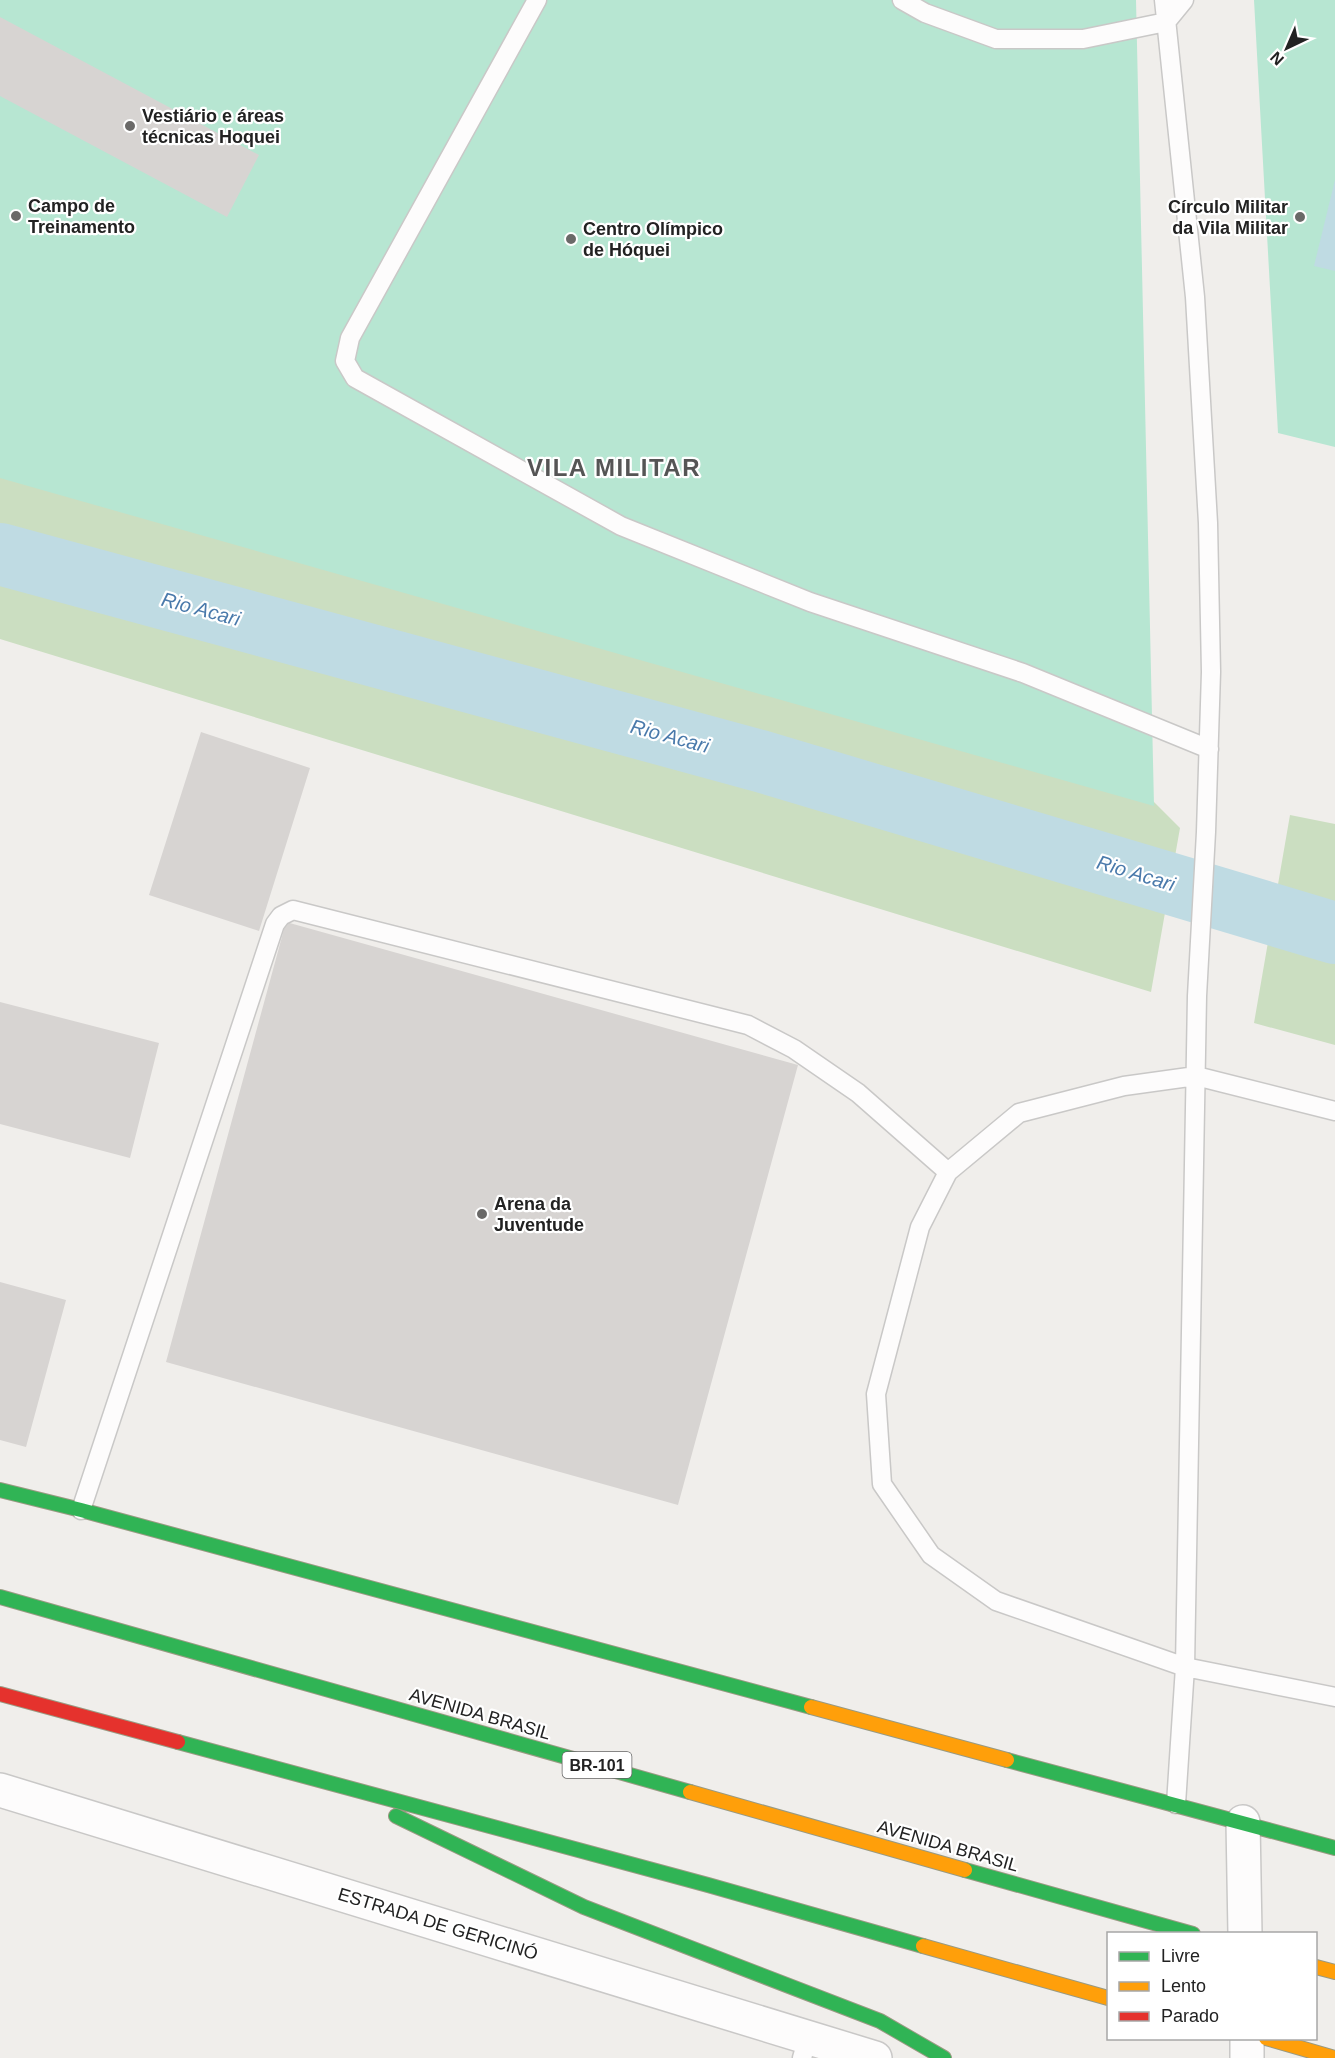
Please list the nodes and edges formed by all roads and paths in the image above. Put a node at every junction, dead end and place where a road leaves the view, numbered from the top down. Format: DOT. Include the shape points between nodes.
graph roads {
  1 [pos="537,0"];
  2 [pos="902,0"];
  3 [pos="1164,0"];
  4 [pos="1184,0"];
  5 [pos="1166,22"];
  6 [pos="1209,749"];
  7 [pos="1196,1076"];
  8 [pos="1335,1111"];
  9 [pos="948,1172"];
  10 [pos="0,1490"];
  11 [pos="81,1510"];
  12 [pos="0,1597"];
  13 [pos="1185,1667"];
  14 [pos="0,1694"];
  15 [pos="1335,1697"];
  16 [pos="321,1781"];
  17 [pos="0,1790"];
  18 [pos="1176,1804"];
  19 [pos="1243,1822"];
  20 [pos="1335,1848"];
  21 [pos="1186,1932"];
  22 [pos="1245,1932"];
  23 [pos="1317,1967"];
  24 [pos="1335,1972"];
  25 [pos="1107,1998"];
  26 [pos="1247,2040"];
  27 [pos="1273,2040"];
  28 [pos="805,2048"];
  29 [pos="875,2058"];
  30 [pos="944,2058"];
  31 [pos="1247,2058"];
  32 [pos="1335,2058"];
  1 -- 6 [label="lane" via="350,338 345,361 355,378 621,526 810,602 1023,673"];
  2 -- 5 [label="lane" via="925,13 996,39 1083,39"];
  3 -- 5 [label="lane"];
  4 -- 5 [label="lane"];
  5 -- 6 [label="lane" via="1197,321 1208,523"];
  6 -- 7 [label="lane"];
  7 -- 8 [label="lane"];
  7 -- 9 [label="lane" via="1124,1086 1019,1113"];
  7 -- 13 [label="lane"];
  9 -- 11 [label="lane" via="858,1093 794,1049 748,1025 293,910 275,924"];
  9 -- 13 [label="lane" via="920,1227 876,1394 882,1484 931,1556 996,1600"];
  10 -- 11 [label="main road"];
  11 -- 18 [label="main road"];
  12 -- 21 [label="main road, AVENIDA BRASIL / BR-101"];
  13 -- 15 [label="lane"];
  13 -- 18 [label="lane"];
  14 -- 16 [label="main road"];
  16 -- 25 [label="main road"];
  16 -- 30 [label="main road" via="584,1907 880,2021"];
  17 -- 28 [label="street, ESTRADA DE GERICINÓ"];
  18 -- 19 [label="main road"];
  19 -- 20 [label="main road"];
  19 -- 22 [label="street"];
  23 -- 24 [label="main road"];
  26 -- 31 [label="street"];
  27 -- 32 [label="main road"];
  28 -- 29 [label="street, ESTRADA DE GERICINÓ"];
}
